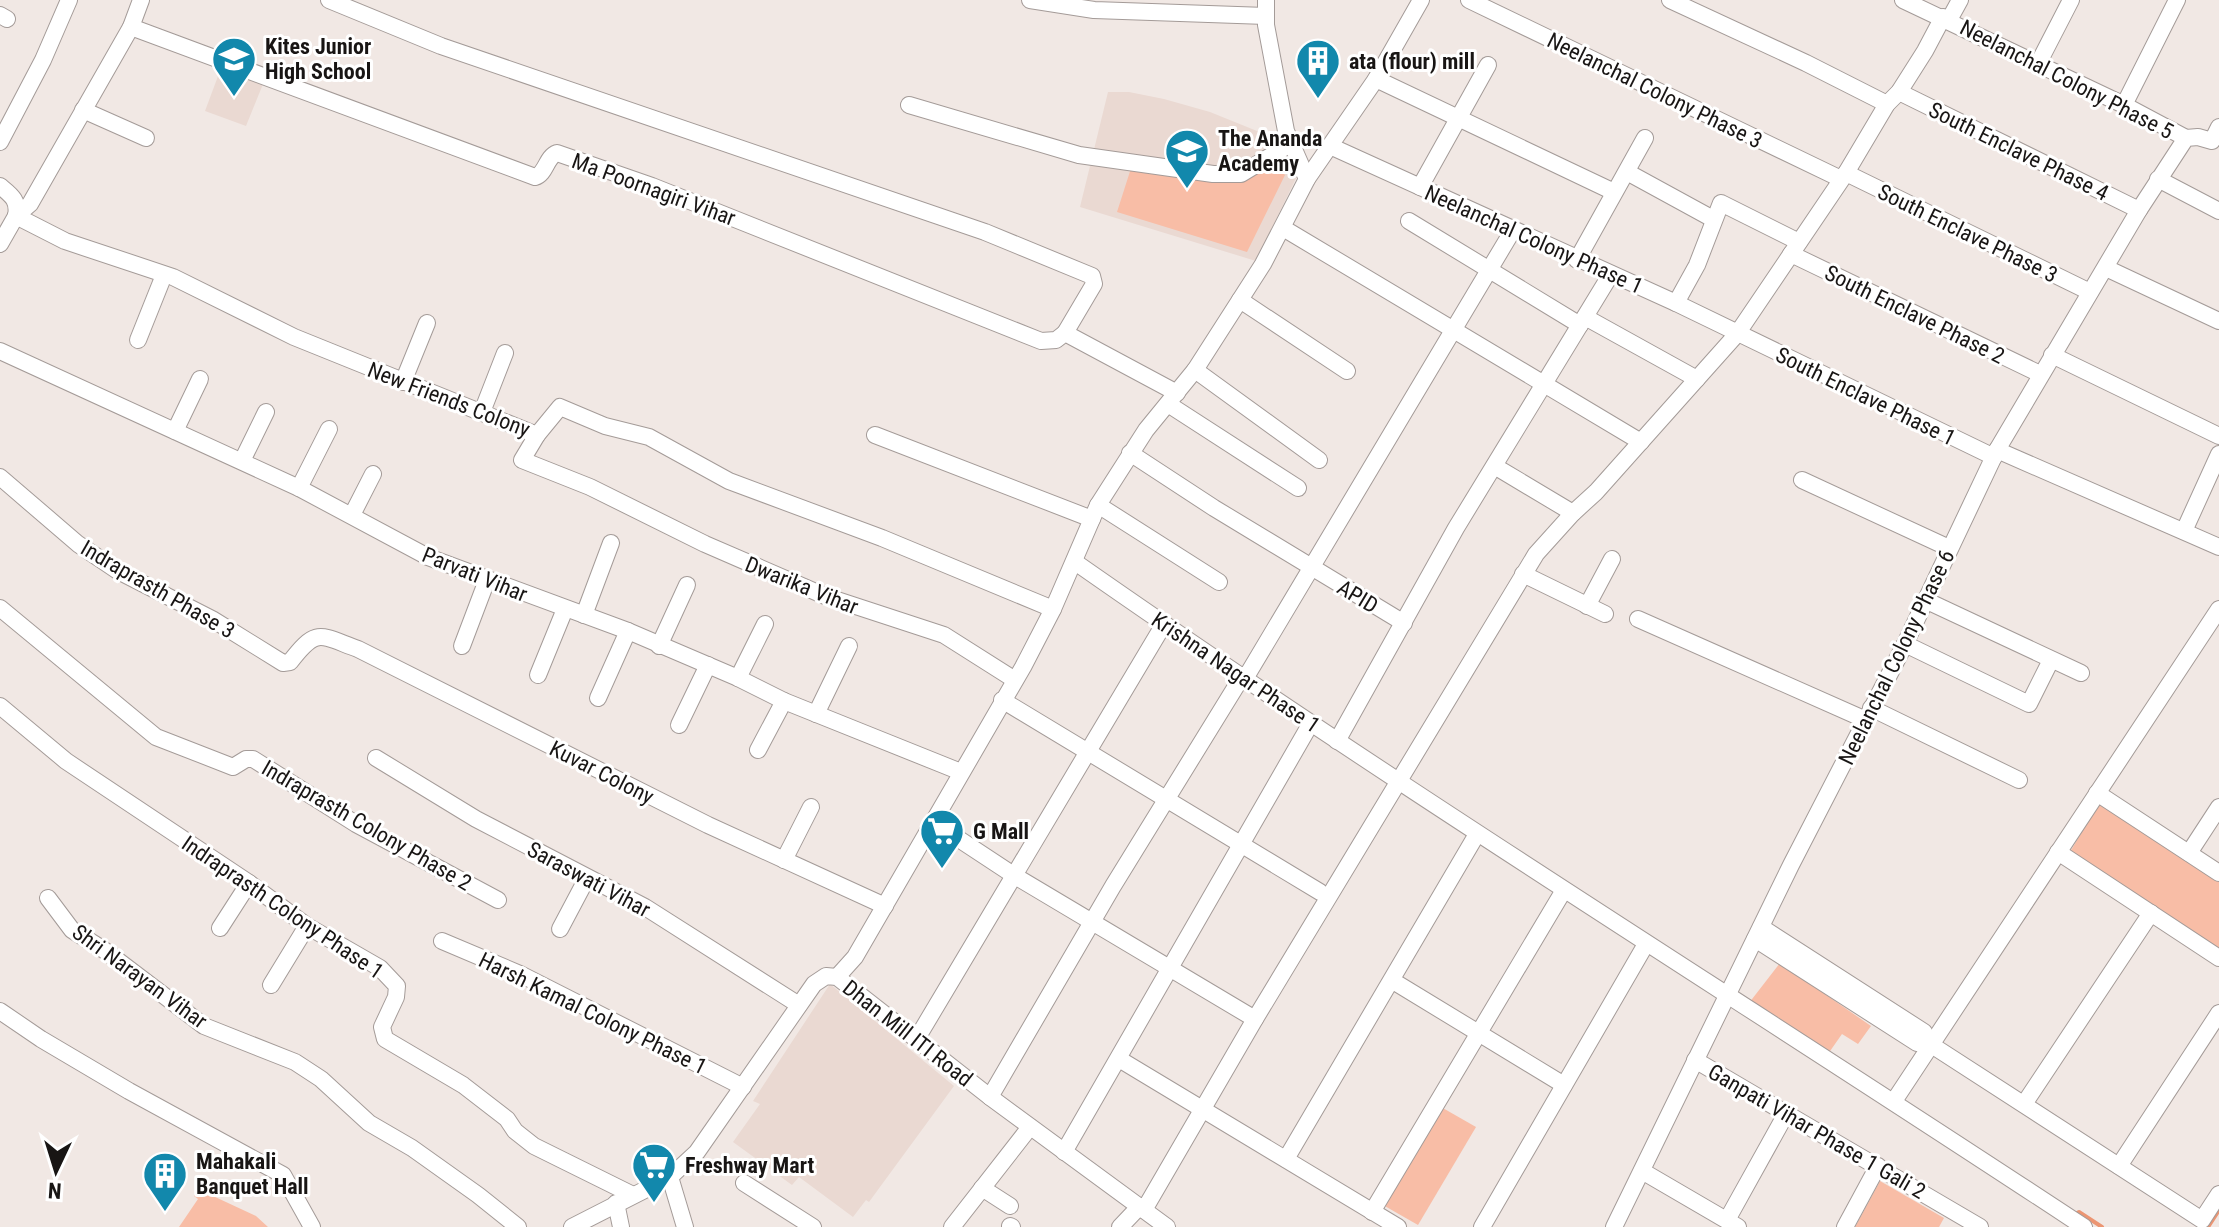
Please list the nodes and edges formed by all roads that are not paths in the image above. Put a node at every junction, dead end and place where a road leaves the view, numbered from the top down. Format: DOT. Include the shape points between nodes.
graph roads {
  1 [pos="69,0"];
  2 [pos="141,0"];
  3 [pos="329,0"];
  4 [pos="1030,0"];
  5 [pos="1421,0"];
  6 [pos="1469,0"];
  7 [pos="1670,0"];
  8 [pos="1903,0"];
  9 [pos="1960,0"];
  10 [pos="2071,0"];
  11 [pos="2177,0"];
  12 [pos="1266,8"];
  13 [pos="1946,18"];
  14 [pos="131,27"];
  15 [pos="2038,64"];
  16 [pos="1488,65"];
  17 [pos="1376,79"];
  18 [pos="1899,92"];
  19 [pos="1887,104"];
  20 [pos="909,105"];
  21 [pos="2124,105"];
  22 [pos="83,110"];
  23 [pos="1458,117"];
  24 [pos="2217,137"];
  25 [pos="146,138"];
  26 [pos="1645,138"];
  27 [pos="2186,138"];
  28 [pos="0,142"];
  29 [pos="1292,143"];
  30 [pos="1330,146"];
  31 [pos="1627,172"];
  32 [pos="1844,176"];
  33 [pos="1307,179"];
  34 [pos="2158,179"];
  35 [pos="0,186"];
  36 [pos="1420,187"];
  37 [pos="1614,192"];
  38 [pos="2139,210"];
  39 [pos="2219,211"];
  40 [pos="16,216"];
  41 [pos="1713,219"];
  42 [pos="1409,221"];
  43 [pos="1283,228"];
  44 [pos="1513,230"];
  45 [pos="0,244"];
  46 [pos="1795,248"];
  47 [pos="1577,260"];
  48 [pos="2106,268"];
  49 [pos="1489,269"];
  50 [pos="1611,274"];
  51 [pos="164,275"];
  52 [pos="2090,292"];
  53 [pos="1240,300"];
  54 [pos="1676,303"];
  55 [pos="1582,321"];
  56 [pos="2219,321"];
  57 [pos="427,323"];
  58 [pos="1453,330"];
  59 [pos="1065,333"];
  60 [pos="1737,334"];
  61 [pos="138,340"];
  62 [pos="0,351"];
  63 [pos="505,353"];
  64 [pos="2052,355"];
  65 [pos="1195,370"];
  66 [pos="1347,371"];
  67 [pos="2040,374"];
  68 [pos="200,379"];
  69 [pos="1697,379"];
  70 [pos="403,382"];
  71 [pos="1544,384"];
  72 [pos="1172,398"];
  73 [pos="266,412"];
  74 [pos="482,412"];
  75 [pos="329,429"];
  76 [pos="175,431"];
  77 [pos="537,435"];
  78 [pos="875,435"];
  79 [pos="2219,436"];
  80 [pos="1641,442"];
  81 [pos="1130,453"];
  82 [pos="1996,454"];
  83 [pos="2219,454"];
  84 [pos="1319,460"];
  85 [pos="242,461"];
  86 [pos="1496,467"];
  87 [pos="373,474"];
  88 [pos="0,477"];
  89 [pos="1802,480"];
  90 [pos="299,488"];
  91 [pos="1298,488"];
  92 [pos="1095,512"];
  93 [pos="1573,513"];
  94 [pos="352,515"];
  95 [pos="2184,531"];
  96 [pos="611,543"];
  97 [pos="2219,547"];
  98 [pos="1949,548"];
  99 [pos="1612,559"];
  100 [pos="1075,562"];
  101 [pos="1312,568"];
  102 [pos="1523,574"];
  103 [pos="487,580"];
  104 [pos="1219,582"];
  105 [pos="687,585"];
  106 [pos="1925,600"];
  107 [pos="1587,606"];
  108 [pos="0,608"];
  109 [pos="565,609"];
  110 [pos="1053,609"];
  111 [pos="2219,609"];
  112 [pos="1605,614"];
  113 [pos="584,615"];
  114 [pos="1638,619"];
  115 [pos="1404,623"];
  116 [pos="765,624"];
  117 [pos="1164,624"];
  118 [pos="628,631"];
  119 [pos="321,636"];
  120 [pos="1905,644"];
  121 [pos="462,646"];
  122 [pos="659,646"];
  123 [pos="849,646"];
  124 [pos="2051,660"];
  125 [pos="708,665"];
  126 [pos="2081,673"];
  127 [pos="538,675"];
  128 [pos="1244,676"];
  129 [pos="738,678"];
  130 [pos="1015,680"];
  131 [pos="598,698"];
  132 [pos="1002,700"];
  133 [pos="784,701"];
  134 [pos="0,706"];
  135 [pos="816,714"];
  136 [pos="1868,714"];
  137 [pos="1311,723"];
  138 [pos="679,725"];
  139 [pos="1337,741"];
  140 [pos="758,750"];
  141 [pos="1088,753"];
  142 [pos="376,758"];
  143 [pos="961,772"];
  144 [pos="2019,780"];
  145 [pos="1398,781"];
  146 [pos="2097,793"];
  147 [pos="1166,799"];
  148 [pos="811,807"];
  149 [pos="2219,807"];
  150 [pos="933,822"];
  151 [pos="1477,834"];
  152 [pos="1242,846"];
  153 [pos="2058,852"];
  154 [pos="2189,853"];
  155 [pos="784,860"];
  156 [pos="2219,873"];
  157 [pos="1015,876"];
  158 [pos="587,878"];
  159 [pos="249,883"];
  160 [pos="1564,890"];
  161 [pos="1320,892"];
  162 [pos="48,898"];
  163 [pos="498,900"];
  164 [pos="885,906"];
  165 [pos="2151,913"];
  166 [pos="1092,922"];
  167 [pos="307,926"];
  168 [pos="220,928"];
  169 [pos="560,929"];
  170 [pos="1758,933"];
  171 [pos="442,941"];
  172 [pos="1646,944"];
  173 [pos="2219,958"];
  174 [pos="1170,969"];
  175 [pos="837,977"];
  176 [pos="1393,981"];
  177 [pos="271,985"];
  178 [pos="1727,994"];
  179 [pos="799,1005"];
  180 [pos="0,1011"];
  181 [pos="2219,1013"];
  182 [pos="1255,1019"];
  183 [pos="1478,1032"];
  184 [pos="916,1040"];
  185 [pos="1930,1044"];
  186 [pos="1119,1059"];
  187 [pos="1695,1060"];
  188 [pos="1564,1085"];
  189 [pos="743,1087"];
  190 [pos="990,1097"];
  191 [pos="1894,1101"];
  192 [pos="2024,1104"];
  193 [pos="1202,1108"];
  194 [pos="1787,1112"];
  195 [pos="1030,1127"];
  196 [pos="1064,1152"];
  197 [pos="1286,1159"];
  198 [pos="1878,1166"];
  199 [pos="2119,1166"];
  200 [pos="1642,1171"];
  201 [pos="670,1177"];
  202 [pos="744,1183"];
  203 [pos="982,1188"];
  204 [pos="2219,1194"];
  205 [pos="633,1195"];
  206 [pos="616,1203"];
  207 [pos="1010,1206"];
  208 [pos="1142,1208"];
  209 [pos="1372,1212"];
  210 [pos="1953,1220"];
  211 [pos="2199,1223"];
  212 [pos="1732,1224"];
  213 [pos="312,1227"];
  214 [pos="518,1227"];
  215 [pos="572,1227"];
  216 [pos="621,1227"];
  217 [pos="685,1227"];
  218 [pos="813,1227"];
  219 [pos="952,1227"];
  220 [pos="1120,1227"];
  221 [pos="1167,1227"];
  222 [pos="1398,1227"];
  223 [pos="1482,1227"];
  224 [pos="1614,1227"];
  225 [pos="1845,1227"];
  226 [pos="1980,1227"];
  227 [pos="2084,1227"];
  1 -- 28 [label="street"];
  2 -- 14 [label="street"];
  3 -- 59 [label="street" via="441,46 985,232 1092,276 1094,284"];
  4 -- 12 [label="street" via="1094,10"];
  5 -- 17 [label="street"];
  6 -- 32 [label="street, Neelanchal Colony Phase 3"];
  7 -- 19 [label="street"];
  8 -- 13 [label="street, Neelanchal Colony Phase 5"];
  9 -- 13 [label="street"];
  10 -- 15 [label="street"];
  11 -- 21 [label="street"];
  12 -- 29 [label="street"];
  13 -- 15 [label="street, Neelanchal Colony Phase 5"];
  13 -- 18 [label="street"];
  14 -- 22 [label="street"];
  14 -- 59 [label="street, Ma Poornagiri Vihar" via="535,177 557,153 1041,341"];
  15 -- 21 [label="street, Neelanchal Colony Phase 5"];
  16 -- 23 [label="street"];
  17 -- 23 [label="street"];
  17 -- 30 [label="street"];
  18 -- 19 [label="street"];
  18 -- 38 [label="street, South Enclave Phase 4"];
  19 -- 32 [label="street"];
  20 -- 29 [label="street" via="1079,155 1213,174 1241,174"];
  21 -- 27 [label="street, Neelanchal Colony Phase 5"];
  22 -- 25 [label="street"];
  22 -- 40 [label="street" via="30,204"];
  23 -- 36 [label="street"];
  23 -- 37 [label="street"];
  24 -- 27 [label="street"];
  26 -- 31 [label="street"];
  27 -- 34 [label="street, Neelanchal Colony Phase 6"];
  29 -- 33 [label="street"];
  30 -- 33 [label="street"];
  30 -- 36 [label="street, Neelanchal Colony Phase 1"];
  31 -- 37 [label="street"];
  31 -- 41 [label="street"];
  32 -- 46 [label="street"];
  32 -- 52 [label="street, South Enclave Phase 3"];
  33 -- 43 [label="street"];
  34 -- 38 [label="street, Neelanchal Colony Phase 6"];
  34 -- 39 [label="street"];
  35 -- 40 [label="street" via="14,198"];
  36 -- 44 [label="street, Neelanchal Colony Phase 1"];
  37 -- 47 [label="street"];
  38 -- 48 [label="street, Neelanchal Colony Phase 6"];
  40 -- 45 [label="street"];
  40 -- 51 [label="street, New Friends Colony" via="65,241"];
  41 -- 46 [label="street, South Enclave Phase 2" via="1721,203"];
  41 -- 54 [label="street"];
  42 -- 49 [label="street"];
  43 -- 53 [label="street"];
  43 -- 58 [label="street"];
  44 -- 47 [label="street, Neelanchal Colony Phase 1"];
  44 -- 49 [label="street"];
  46 -- 60 [label="street"];
  46 -- 67 [label="street, South Enclave Phase 2"];
  47 -- 50 [label="street, Neelanchal Colony Phase 1"];
  48 -- 52 [label="street, Neelanchal Colony Phase 6"];
  48 -- 56 [label="street"];
  49 -- 55 [label="street"];
  49 -- 58 [label="street"];
  50 -- 54 [label="street, Neelanchal Colony Phase 1"];
  50 -- 55 [label="street"];
  51 -- 61 [label="street"];
  51 -- 70 [label="street, New Friends Colony"];
  52 -- 64 [label="street, Neelanchal Colony Phase 6"];
  53 -- 65 [label="street"];
  53 -- 66 [label="street"];
  54 -- 60 [label="street, Neelanchal Colony Phase 1"];
  55 -- 69 [label="street"];
  55 -- 71 [label="street"];
  57 -- 70 [label="street"];
  58 -- 71 [label="street"];
  58 -- 101 [label="street"];
  59 -- 72 [label="street"];
  60 -- 69 [label="street"];
  60 -- 82 [label="street, South Enclave Phase 1"];
  62 -- 76 [label="street, Parvati Vihar"];
  63 -- 74 [label="street"];
  64 -- 67 [label="street, Neelanchal Colony Phase 6"];
  64 -- 79 [label="street"];
  65 -- 72 [label="street"];
  65 -- 84 [label="street"];
  67 -- 82 [label="street, Neelanchal Colony Phase 6"];
  68 -- 76 [label="street"];
  69 -- 80 [label="street"];
  70 -- 74 [label="street, New Friends Colony"];
  71 -- 80 [label="street"];
  71 -- 86 [label="street"];
  72 -- 81 [label="street"];
  72 -- 91 [label="street"];
  73 -- 85 [label="street"];
  74 -- 77 [label="street, New Friends Colony"];
  75 -- 90 [label="street"];
  76 -- 85 [label="street, Parvati Vihar"];
  77 -- 110 [label="street, New Friends Colony" via="560,407 649,437 729,481"];
  77 -- 130 [label="street, Dwarika Vihar" via="522,460 825,596 944,635"];
  78 -- 92 [label="street"];
  80 -- 93 [label="street"];
  81 -- 92 [label="street"];
  81 -- 101 [label="street, APID"];
  82 -- 95 [label="street, South Enclave Phase 1"];
  82 -- 98 [label="street, Neelanchal Colony Phase 6"];
  83 -- 95 [label="street"];
  85 -- 90 [label="street, Parvati Vihar"];
  86 -- 93 [label="street"];
  86 -- 115 [label="street"];
  87 -- 94 [label="street"];
  88 -- 119 [label="street, Indraprasth Phase 3" via="118,571 283,663"];
  89 -- 98 [label="street"];
  90 -- 94 [label="street, Parvati Vihar"];
  92 -- 100 [label="street"];
  92 -- 104 [label="street"];
  93 -- 102 [label="street"];
  94 -- 103 [label="street, Parvati Vihar" via="428,557"];
  95 -- 97 [label="street, South Enclave Phase 1"];
  96 -- 113 [label="street"];
  98 -- 106 [label="street, Neelanchal Colony Phase 6"];
  99 -- 107 [label="street"];
  100 -- 110 [label="street"];
  100 -- 117 [label="street, Krishna Nagar Phase 1"];
  101 -- 115 [label="street, APID"];
  101 -- 128 [label="street"];
  102 -- 107 [label="street"];
  102 -- 145 [label="street"];
  103 -- 109 [label="street, Parvati Vihar"];
  103 -- 121 [label="street"];
  105 -- 122 [label="street"];
  106 -- 120 [label="street, Neelanchal Colony Phase 6"];
  106 -- 124 [label="street"];
  107 -- 112 [label="street"];
  108 -- 163 [label="street, Indraprasth Colony Phase 2" via="156,737 233,767 253,759 356,824"];
  109 -- 113 [label="street, Parvati Vihar"];
  109 -- 127 [label="street"];
  110 -- 130 [label="street"];
  111 -- 146 [label="street"];
  113 -- 118 [label="street, Parvati Vihar"];
  114 -- 136 [label="street"];
  115 -- 139 [label="street"];
  116 -- 129 [label="street"];
  117 -- 128 [label="street, Krishna Nagar Phase 1"];
  117 -- 141 [label="street"];
  118 -- 122 [label="street, Parvati Vihar"];
  118 -- 131 [label="street"];
  119 -- 155 [label="street, Kuvar Colony" via="358,649"];
  120 -- 124 [label="street" via="2029,704"];
  120 -- 136 [label="street, Neelanchal Colony Phase 6"];
  122 -- 125 [label="street, Parvati Vihar"];
  123 -- 135 [label="street"];
  124 -- 126 [label="street"];
  125 -- 129 [label="street, Parvati Vihar"];
  125 -- 138 [label="street"];
  128 -- 137 [label="street, Krishna Nagar Phase 1"];
  128 -- 147 [label="street"];
  129 -- 133 [label="street, Parvati Vihar"];
  130 -- 132 [label="street"];
  132 -- 141 [label="street"];
  132 -- 143 [label="street"];
  133 -- 135 [label="street, Parvati Vihar"];
  133 -- 140 [label="street"];
  134 -- 159 [label="street, Indraprasth Colony Phase 1" via="66,761"];
  135 -- 143 [label="street, Parvati Vihar"];
  136 -- 144 [label="street"];
  136 -- 170 [label="street, Neelanchal Colony Phase 6"];
  137 -- 139 [label="street, Krishna Nagar Phase 1"];
  137 -- 152 [label="street"];
  139 -- 145 [label="street, Krishna Nagar Phase 1"];
  141 -- 147 [label="street"];
  141 -- 157 [label="street"];
  142 -- 158 [label="street, Saraswati Vihar"];
  143 -- 150 [label="street"];
  145 -- 151 [label="street, Krishna Nagar Phase 1"];
  145 -- 182 [label="street"];
  146 -- 153 [label="street"];
  146 -- 154 [label="street"];
  147 -- 152 [label="street"];
  147 -- 166 [label="street"];
  148 -- 155 [label="street"];
  149 -- 154 [label="street"];
  150 -- 157 [label="street"];
  150 -- 164 [label="street"];
  151 -- 160 [label="street, Krishna Nagar Phase 1"];
  151 -- 176 [label="street"];
  152 -- 161 [label="street"];
  152 -- 174 [label="street"];
  153 -- 165 [label="street"];
  153 -- 185 [label="street"];
  154 -- 156 [label="street"];
  155 -- 164 [label="street, Kuvar Colony"];
  157 -- 166 [label="street"];
  157 -- 184 [label="street"];
  158 -- 169 [label="street"];
  158 -- 179 [label="street, Saraswati Vihar" via="645,907"];
  159 -- 167 [label="street, Indraprasth Colony Phase 1"];
  159 -- 168 [label="street"];
  160 -- 172 [label="street, Krishna Nagar Phase 1"];
  160 -- 183 [label="street"];
  162 -- 214 [label="street, Shri Narayan Vihar" via="72,930 204,1026 295,1062 369,1123 412,1148"];
  164 -- 175 [label="street"];
  165 -- 173 [label="street"];
  165 -- 192 [label="street"];
  166 -- 174 [label="street"];
  166 -- 190 [label="street"];
  167 -- 177 [label="street"];
  167 -- 205 [label="street, Indraprasth Colony Phase 1" via="380,968 397,986 382,1027 385,1039 463,1085 534,1146"];
  170 -- 178 [label="street, Neelanchal Colony Phase 6"];
  170 -- 185 [label="street" via="1917,1043"];
  171 -- 189 [label="street, Harsh Kamal Colony Phase 1" via="520,974"];
  172 -- 178 [label="street, Krishna Nagar Phase 1"];
  172 -- 188 [label="street"];
  174 -- 182 [label="street"];
  174 -- 186 [label="street"];
  175 -- 179 [label="street, Dhan Mill ITI Road" via="826,976 814,984"];
  175 -- 184 [label="street, Dhan Mill ITI Road"];
  176 -- 183 [label="street"];
  176 -- 197 [label="street"];
  178 -- 187 [label="street, Neelanchal Colony Phase 6"];
  178 -- 191 [label="street, Krishna Nagar Phase 1"];
  179 -- 189 [label="street, Dhan Mill ITI Road"];
  180 -- 213 [label="street" via="129,1091 283,1175"];
  181 -- 199 [label="street"];
  182 -- 193 [label="street"];
  183 -- 188 [label="street"];
  183 -- 209 [label="street"];
  184 -- 190 [label="street, Dhan Mill ITI Road"];
  185 -- 191 [label="street"];
  185 -- 192 [label="street"];
  186 -- 193 [label="street"];
  186 -- 196 [label="street"];
  187 -- 194 [label="street, Ganpati Vihar Phase 1 Gali 2"];
  187 -- 200 [label="street, Neelanchal Colony Phase 6"];
  188 -- 223 [label="street"];
  189 -- 201 [label="street, Dhan Mill ITI Road" via="697,1152"];
  190 -- 195 [label="street, Dhan Mill ITI Road"];
  191 -- 227 [label="street, Krishna Nagar Phase 1"];
  192 -- 199 [label="street"];
  193 -- 197 [label="street"];
  193 -- 208 [label="street"];
  194 -- 198 [label="street, Ganpati Vihar Phase 1 Gali 2"];
  194 -- 212 [label="street"];
  195 -- 196 [label="street, Dhan Mill ITI Road"];
  195 -- 203 [label="street"];
  196 -- 208 [label="street, Dhan Mill ITI Road"];
  197 -- 209 [label="street"];
  198 -- 210 [label="street, Ganpati Vihar Phase 1 Gali 2"];
  198 -- 225 [label="street"];
  199 -- 211 [label="street"];
  200 -- 212 [label="street"];
  200 -- 224 [label="street, Neelanchal Colony Phase 6"];
  201 -- 205 [label="street, Dhan Mill ITI Road"];
  201 -- 217 [label="street"];
  202 -- 218 [label="street"];
  203 -- 207 [label="street"];
  203 -- 219 [label="street"];
  204 -- 211 [label="street"];
  205 -- 206 [label="street, Dhan Mill ITI Road"];
  206 -- 215 [label="street, Dhan Mill ITI Road"];
  206 -- 216 [label="street"];
  208 -- 220 [label="street"];
  208 -- 221 [label="street, Dhan Mill ITI Road"];
  209 -- 222 [label="street"];
  210 -- 226 [label="street, Ganpati Vihar Phase 1 Gali 2"];
}
